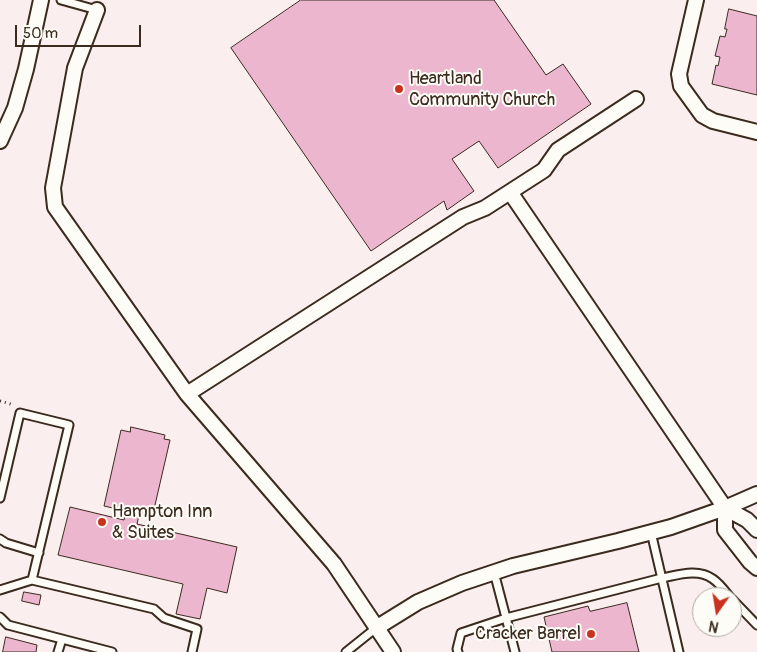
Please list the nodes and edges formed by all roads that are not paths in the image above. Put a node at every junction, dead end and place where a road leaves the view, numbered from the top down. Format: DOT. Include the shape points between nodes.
graph roads {
  1 [pos="40,0"];
  2 [pos="61,0"];
  3 [pos="696,0"];
  4 [pos="97,10"];
  5 [pos="636,99"];
  6 [pos="757,132"];
  7 [pos="0,141"];
  8 [pos="510,192"];
  9 [pos="187,394"];
  10 [pos="757,494"];
  11 [pos="0,498"];
  12 [pos="725,508"];
  13 [pos="757,530"];
  14 [pos="651,532"];
  15 [pos="0,539"];
  16 [pos="39,553"];
  17 [pos="757,568"];
  18 [pos="494,572"];
  19 [pos="662,578"];
  20 [pos="32,580"];
  21 [pos="721,587"];
  22 [pos="0,590"];
  23 [pos="742,609"];
  24 [pos="0,617"];
  25 [pos="506,618"];
  26 [pos="757,625"];
  27 [pos="376,628"];
  28 [pos="62,639"];
  29 [pos="58,652"];
  30 [pos="112,652"];
  31 [pos="192,652"];
  32 [pos="347,652"];
  33 [pos="393,652"];
  34 [pos="458,652"];
  35 [pos="515,652"];
  36 [pos="679,652"];
  1 -- 7 [label="street" via="26,70 15,108"];
  2 -- 4 [label="lane"];
  3 -- 6 [label="street" via="679,74 681,86 702,115"];
  4 -- 9 [label="street" via="75,68 53,188 55,207"];
  5 -- 8 [label="street" via="558,150 544,170"];
  8 -- 9 [label="street" via="463,217"];
  8 -- 12 [label="street"];
  9 -- 27 [label="street" via="334,564"];
  10 -- 12 [label="street"];
  11 -- 16 [label="lane" via="20,413 69,425"];
  12 -- 13 [label="street" via="747,520"];
  12 -- 14 [label="street"];
  12 -- 17 [label="street" via="725,530"];
  14 -- 18 [label="street"];
  14 -- 19 [label="lane"];
  15 -- 16 [label="lane"];
  16 -- 20 [label="lane"];
  18 -- 25 [label="lane"];
  18 -- 27 [label="street" via="418,602"];
  19 -- 21 [label="lane" via="702,573"];
  19 -- 25 [label="lane"];
  19 -- 36 [label="lane"];
  20 -- 22 [label="lane"];
  20 -- 31 [label="lane" via="154,609 164,618 197,629"];
  23 -- 26 [label="lane"];
  24 -- 28 [label="lane" via="8,625"];
  25 -- 34 [label="lane" via="460,633"];
  25 -- 35 [label="lane"];
  27 -- 32 [label="lane"];
  27 -- 33 [label="street"];
  28 -- 29 [label="lane"];
  28 -- 30 [label="lane"];
}
